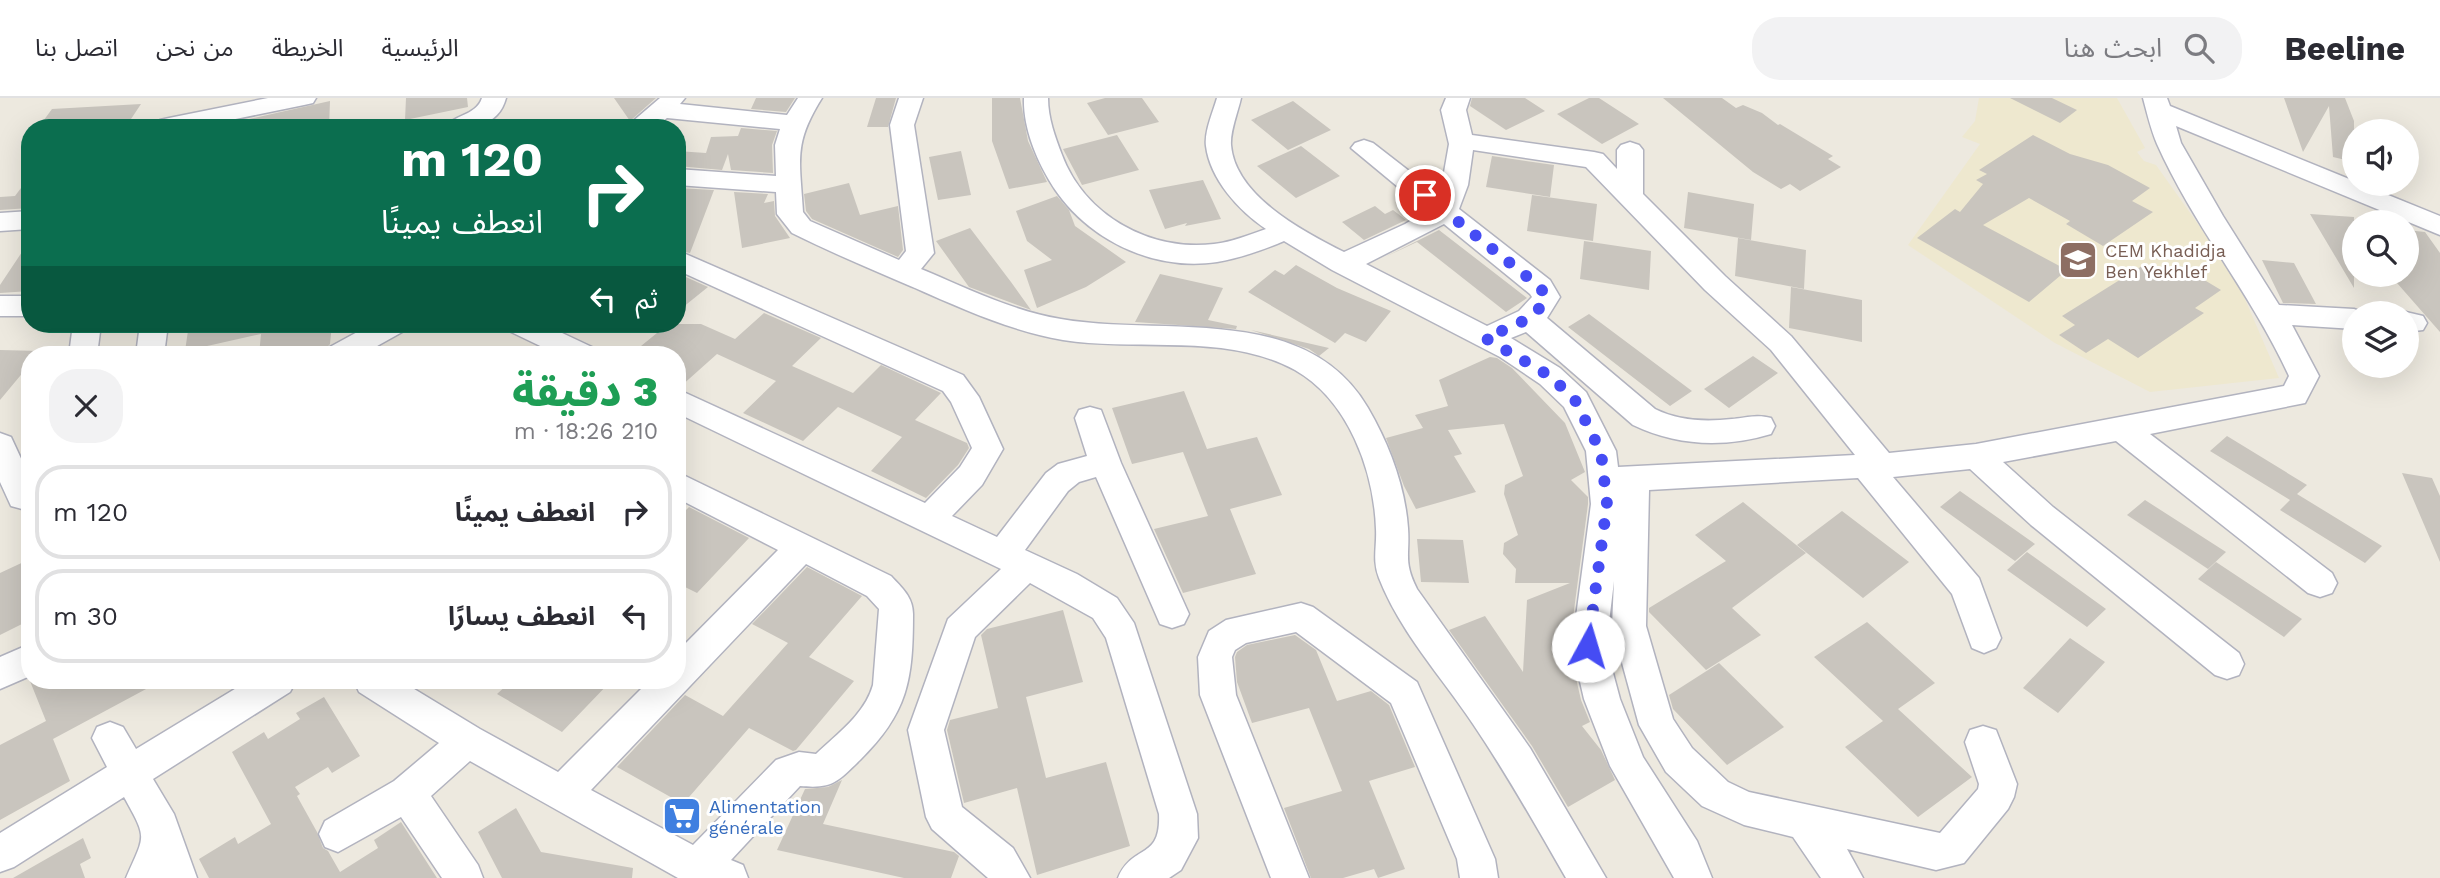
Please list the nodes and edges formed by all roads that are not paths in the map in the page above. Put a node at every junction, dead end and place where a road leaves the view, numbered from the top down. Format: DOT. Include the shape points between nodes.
graph roads {
  1 [pos="180,98"];
  2 [pos="304,98"];
  3 [pos="494,98"];
  4 [pos="911,98"];
  5 [pos="1036,98"];
  6 [pos="1229,98"];
  7 [pos="1458,98"];
  8 [pos="668,104"];
  9 [pos="2158,105"];
  10 [pos="802,110"];
  11 [pos="231,113"];
  12 [pos="171,119"];
  13 [pos="202,119"];
  14 [pos="473,119"];
  15 [pos="649,119"];
  16 [pos="1462,141"];
  17 [pos="1364,148"];
  18 [pos="1630,150"];
  19 [pos="686,178"];
  20 [pos="788,185"];
  21 [pos="1630,195"];
  22 [pos="1446,211"];
  23 [pos="21,221"];
  24 [pos="0,222"];
  25 [pos="2440,226"];
  26 [pos="1287,231"];
  27 [pos="686,263"];
  28 [pos="1342,264"];
  29 [pos="904,272"];
  30 [pos="0,306"];
  31 [pos="21,306"];
  32 [pos="2271,314"];
  33 [pos="1528,318"];
  34 [pos="2342,318"];
  35 [pos="378,333"];
  36 [pos="538,333"];
  37 [pos="1485,338"];
  38 [pos="354,346"];
  39 [pos="565,346"];
  40 [pos="686,404"];
  41 [pos="1090,418"];
  42 [pos="1759,426"];
  43 [pos="2121,428"];
  44 [pos="0,445"];
  45 [pos="1976,456"];
  46 [pos="1105,463"];
  47 [pos="1873,466"];
  48 [pos="1619,481"];
  49 [pos="686,489"];
  50 [pos="17,499"];
  51 [pos="931,518"];
  52 [pos="801,548"];
  53 [pos="1015,559"];
  54 [pos="2320,583"];
  55 [pos="1172,614"];
  56 [pos="1984,638"];
  57 [pos="21,664"];
  58 [pos="2227,664"];
  59 [pos="686,666"];
  60 [pos="0,674"];
  61 [pos="265,689"];
  62 [pos="400,689"];
  63 [pos="664,689"];
  64 [pos="110,738"];
  65 [pos="467,741"];
  66 [pos="1983,742"];
  67 [pos="129,775"];
  68 [pos="407,793"];
  69 [pos="563,793"];
  70 [pos="1803,820"];
  71 [pos="160,827"];
  72 [pos="338,834"];
  73 [pos="0,854"];
  74 [pos="713,873"];
  75 [pos="145,878"];
  76 [pos="178,878"];
  77 [pos="464,878"];
  78 [pos="1011,878"];
  79 [pos="1137,878"];
  80 [pos="1290,878"];
  81 [pos="1479,878"];
  82 [pos="1587,878"];
  83 [pos="1693,878"];
  84 [pos="1844,878"];
  1 -- 12 [label="street"];
  2 -- 11 [label="street"];
  3 -- 14 [label="street" via="487,111"];
  4 -- 29 [label="street" via="902,125 920,253"];
  5 -- 26 [label="street" via="1049,159 1063,187 1108,231 1144,247 1186,255 1231,250"];
  6 -- 26 [label="street" via="1218,144 1225,169 1254,209"];
  7 -- 16 [label="street" via="1452,114"];
  8 -- 10 [label="street"];
  8 -- 15 [label="street"];
  9 -- 25 [label="street"];
  9 -- 32 [label="street" via="2169,143"];
  10 -- 20 [label="street" via="787,145"];
  11 -- 13 [label="street"];
  16 -- 21 [label="street" via="1585,157 1600,165"];
  16 -- 22 [label="street" via="1453,198"];
  17 -- 22 [label="street"];
  18 -- 21 [label="street"];
  19 -- 20 [label="street"];
  20 -- 29 [label="street" via="790,214 801,227"];
  21 -- 47 [label="street" via="1781,343"];
  22 -- 28 [label="street"];
  22 -- 33 [label="street" via="1540,287 1546,297 1542,308"];
  23 -- 24 [label="street"];
  26 -- 28 [label="street"];
  27 -- 51 [label="street" via="954,383 988,449 971,476"];
  28 -- 37 [label="street"];
  29 -- 82 [label="street" via="1029,323 1264,347 1305,363 1337,387 1363,422 1382,478 1392,530 1390,564 1401,588 1439,652 1531,778"];
  30 -- 31 [label="street"];
  32 -- 34 [label="street"];
  32 -- 43 [label="street" via="2304,376 2294,395"];
  33 -- 37 [label="street"];
  33 -- 42 [label="street" via="1657,425 1719,431"];
  35 -- 38 [label="street"];
  36 -- 39 [label="street"];
  37 -- 48 [label="street" via="1550,376 1575,400"];
  40 -- 51 [label="street"];
  41 -- 46 [label="street"];
  43 -- 45 [label="street"];
  43 -- 54 [label="street"];
  44 -- 50 [label="street"];
  45 -- 47 [label="street"];
  45 -- 58 [label="street" via="2042,516"];
  46 -- 53 [label="street" via="1069,472 1057,482"];
  46 -- 55 [label="street"];
  47 -- 48 [label="street"];
  47 -- 56 [label="street" via="1967,588"];
  48 -- 70 [label="street" via="1629,626 1657,725 1679,760 1715,794 1744,808"];
  48 -- 83 [label="street" via="1607,504 1588,646 1628,766"];
  49 -- 52 [label="street"];
  51 -- 53 [label="street"];
  52 -- 59 [label="street"];
  52 -- 74 [label="street" via="878,586 896,604 888,696 881,710 823,771 789,772"];
  53 -- 78 [label="street" via="960,629 926,730 945,817 999,861"];
  53 -- 79 [label="street" via="1104,608 1122,633 1178,814 1179,838 1167,858"];
  57 -- 60 [label="street"];
  61 -- 67 [label="street"];
  62 -- 65 [label="street"];
  63 -- 69 [label="street"];
  64 -- 67 [label="street"];
  65 -- 68 [label="street"];
  65 -- 69 [label="street"];
  66 -- 70 [label="street" via="1998,784 1995,797 1950,850 1936,852"];
  67 -- 71 [label="street"];
  67 -- 73 [label="street"];
  68 -- 72 [label="street"];
  68 -- 77 [label="street"];
  69 -- 74 [label="street"];
  70 -- 84 [label="street"];
  71 -- 75 [label="street" via="161,842"];
  71 -- 76 [label="street"];
  80 -- 81 [label="street" via="1218,695 1215,657 1221,641 1238,630 1301,617 1404,693 1476,859"];
}
